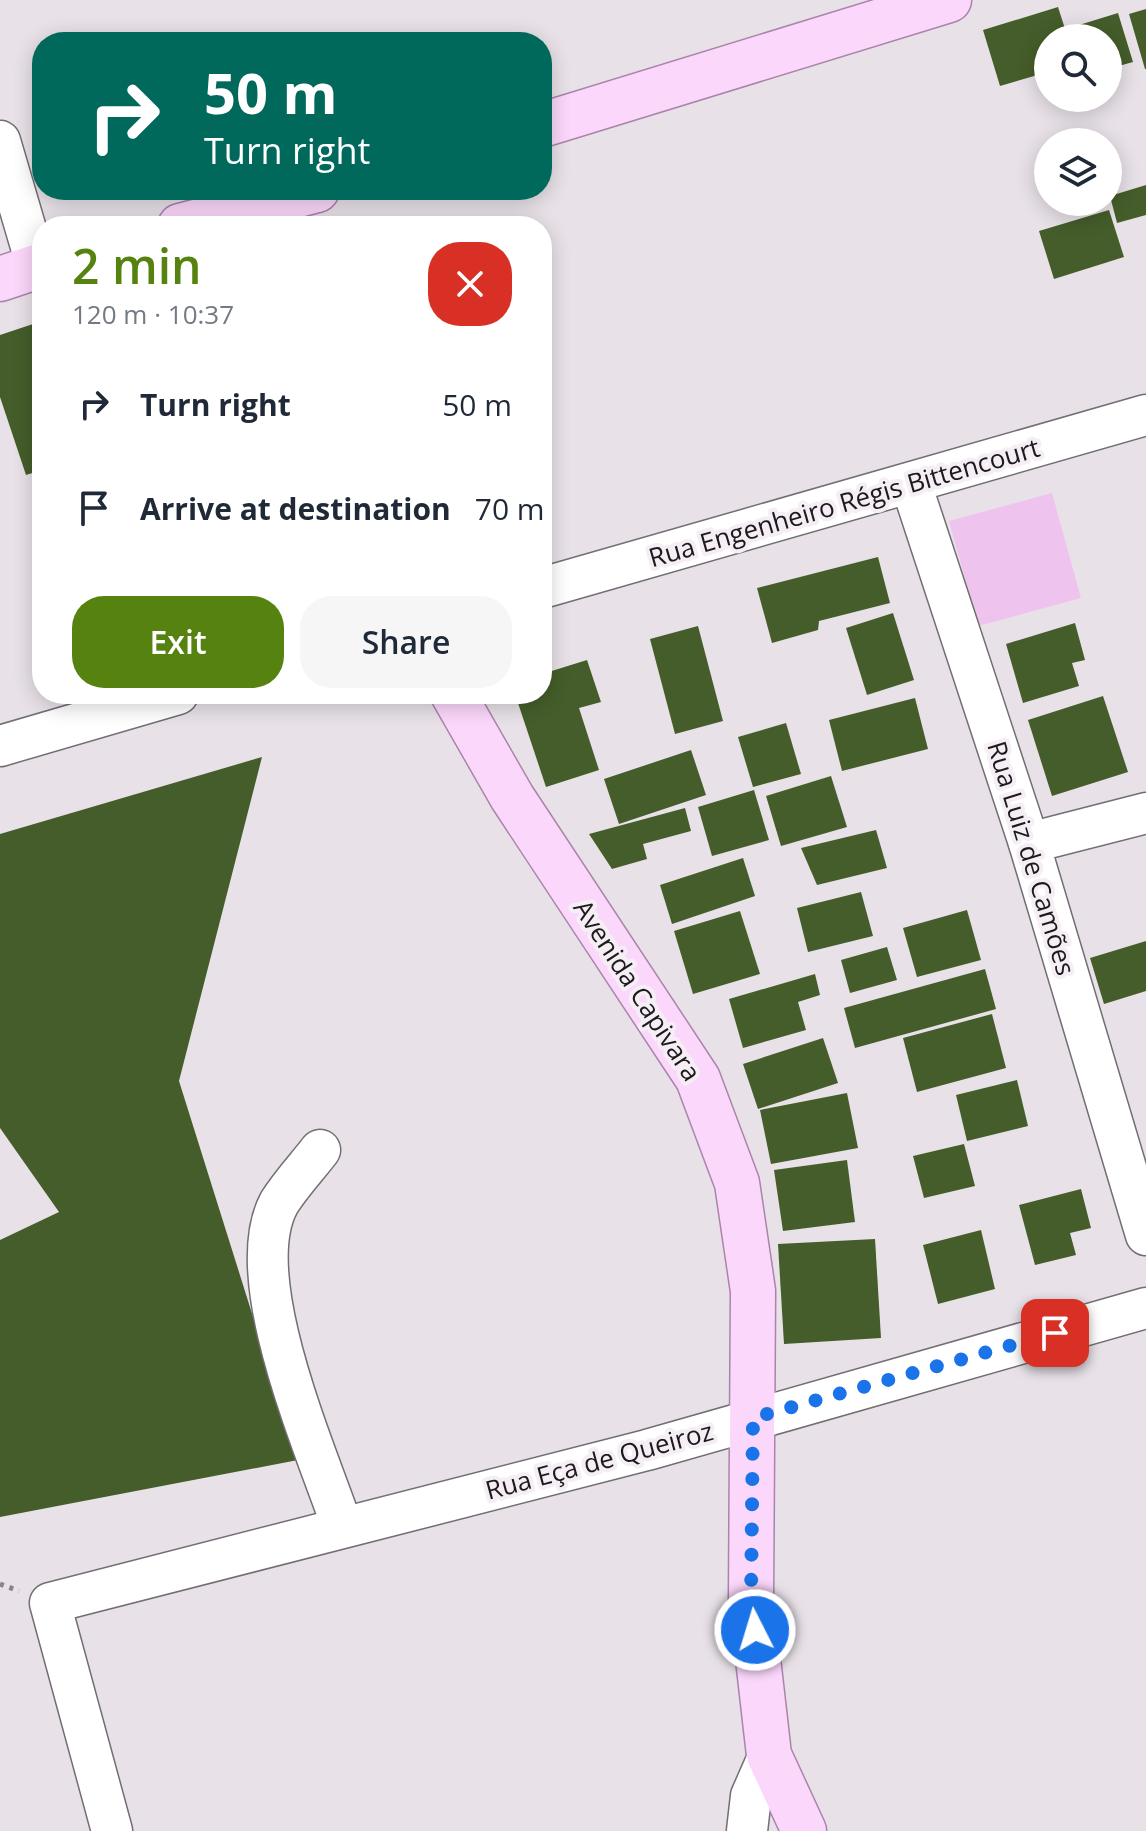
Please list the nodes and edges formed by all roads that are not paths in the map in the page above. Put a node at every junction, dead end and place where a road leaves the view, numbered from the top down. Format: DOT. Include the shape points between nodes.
graph roads {
  1 [pos="949,0"];
  2 [pos="552,122"];
  3 [pos="0,141"];
  4 [pos="303,204"];
  5 [pos="236,216"];
  6 [pos="26,270"];
  7 [pos="1146,415"];
  8 [pos="911,484"];
  9 [pos="552,585"];
  10 [pos="144,704"];
  11 [pos="459,704"];
  12 [pos="0,746"];
  13 [pos="1146,813"];
  14 [pos="1029,843"];
  15 [pos="320,1150"];
  16 [pos="1146,1235"];
  17 [pos="1146,1308"];
  18 [pos="753,1418"];
  19 [pos="342,1526"];
  20 [pos="769,1755"];
  21 [pos="112,1831"];
  22 [pos="747,1831"];
  23 [pos="804,1831"];
  1 -- 2 [label="main road"];
  3 -- 6 [label="street"];
  4 -- 5 [label="main road"];
  7 -- 8 [label="street, Rua Engenheiro Régis Bittencourt"];
  8 -- 9 [label="street, Rua Engenheiro Régis Bittencourt"];
  8 -- 14 [label="street, Rua Luiz de Camões"];
  10 -- 12 [label="street"];
  11 -- 18 [label="main road, Avenida Capivara" via="512,797 698,1079 737,1183 753,1291"];
  13 -- 14 [label="street"];
  14 -- 16 [label="street, Rua Luiz de Camões"];
  15 -- 19 [label="street" via="278,1205 269,1245 270,1293 276,1329"];
  17 -- 18 [label="street, Rua Eça de Queiroz"];
  18 -- 19 [label="street, Rua Eça de Queiroz" via="647,1450"];
  18 -- 20 [label="main road, Avenida Capivara" via="751,1598"];
  19 -- 21 [label="street, Rua Eça de Queiroz" via="50,1603"];
  20 -- 22 [label="street" via="751,1796"];
  20 -- 23 [label="main road, Avenida Capivara"];
}
